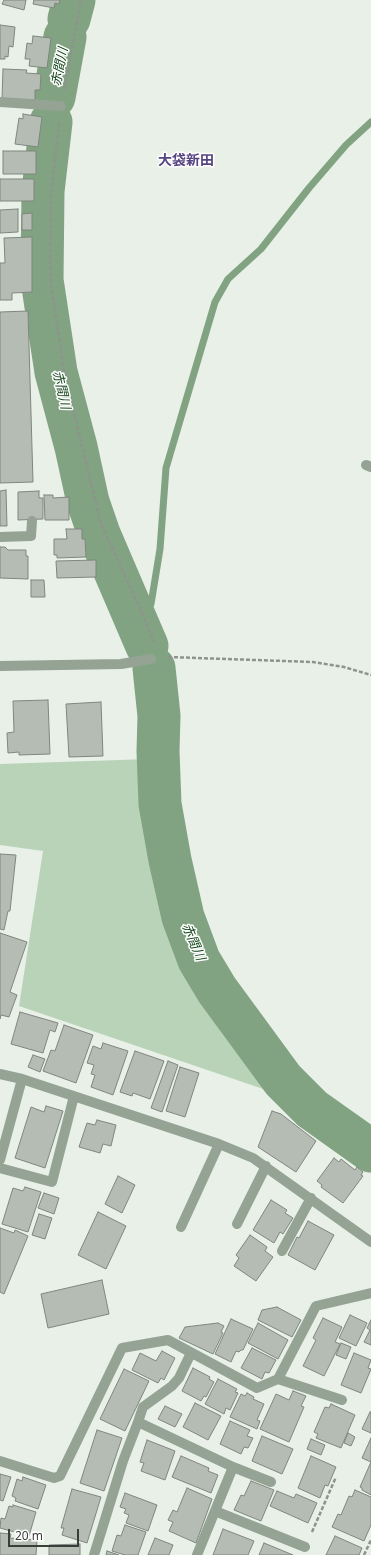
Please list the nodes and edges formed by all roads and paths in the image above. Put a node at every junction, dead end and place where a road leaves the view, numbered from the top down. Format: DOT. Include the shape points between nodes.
graph roads {
  1 [pos="81,0"];
  2 [pos="0,102"];
  3 [pos="61,106"];
  4 [pos="32,521"];
  5 [pos="0,537"];
  6 [pos="155,658"];
  7 [pos="0,666"];
  8 [pos="371,675"];
  9 [pos="0,1074"];
  10 [pos="22,1080"];
  11 [pos="74,1096"];
  12 [pos="219,1144"];
  13 [pos="0,1160"];
  14 [pos="266,1166"];
  15 [pos="0,1168"];
  16 [pos="311,1198"];
  17 [pos="237,1224"];
  18 [pos="181,1227"];
  19 [pos="371,1242"];
  20 [pos="282,1251"];
  21 [pos="371,1293"];
  22 [pos="192,1352"];
  23 [pos="278,1379"];
  24 [pos="342,1400"];
  25 [pos="138,1422"];
  26 [pos="0,1461"];
  27 [pos="233,1467"];
  28 [pos="336,1477"];
  29 [pos="271,1482"];
  30 [pos="215,1511"];
  31 [pos="371,1540"];
  32 [pos="305,1547"];
  33 [pos="94,1555"];
  34 [pos="196,1555"];
  35 [pos="364,1555"];
  1 -- 3 [label="path"];
  2 -- 3 [label="street"];
  3 -- 6 [label="path" via="51,194 50,258 51,285 65,377 101,524 144,617"];
  4 -- 5 [label="street" via="31,536"];
  6 -- 7 [label="street" via="121,664"];
  6 -- 8 [label="path" via="313,662"];
  9 -- 10 [label="street"];
  10 -- 11 [label="street"];
  10 -- 13 [label="street"];
  11 -- 12 [label="street"];
  11 -- 15 [label="street" via="52,1182"];
  12 -- 14 [label="street"];
  12 -- 18 [label="street"];
  14 -- 16 [label="street"];
  14 -- 17 [label="street"];
  16 -- 19 [label="street"];
  16 -- 20 [label="street"];
  21 -- 23 [label="street" via="316,1306"];
  22 -- 23 [label="street" via="257,1388"];
  22 -- 25 [label="street" via="179,1378 143,1407"];
  22 -- 26 [label="street" via="168,1340 122,1348 60,1476 54,1478"];
  23 -- 24 [label="street"];
  25 -- 27 [label="street"];
  25 -- 33 [label="street" via="122,1461"];
  27 -- 29 [label="street"];
  27 -- 30 [label="street"];
  28 -- 32 [label="path"];
  30 -- 32 [label="street"];
  30 -- 34 [label="street"];
  31 -- 35 [label="path"];
}
